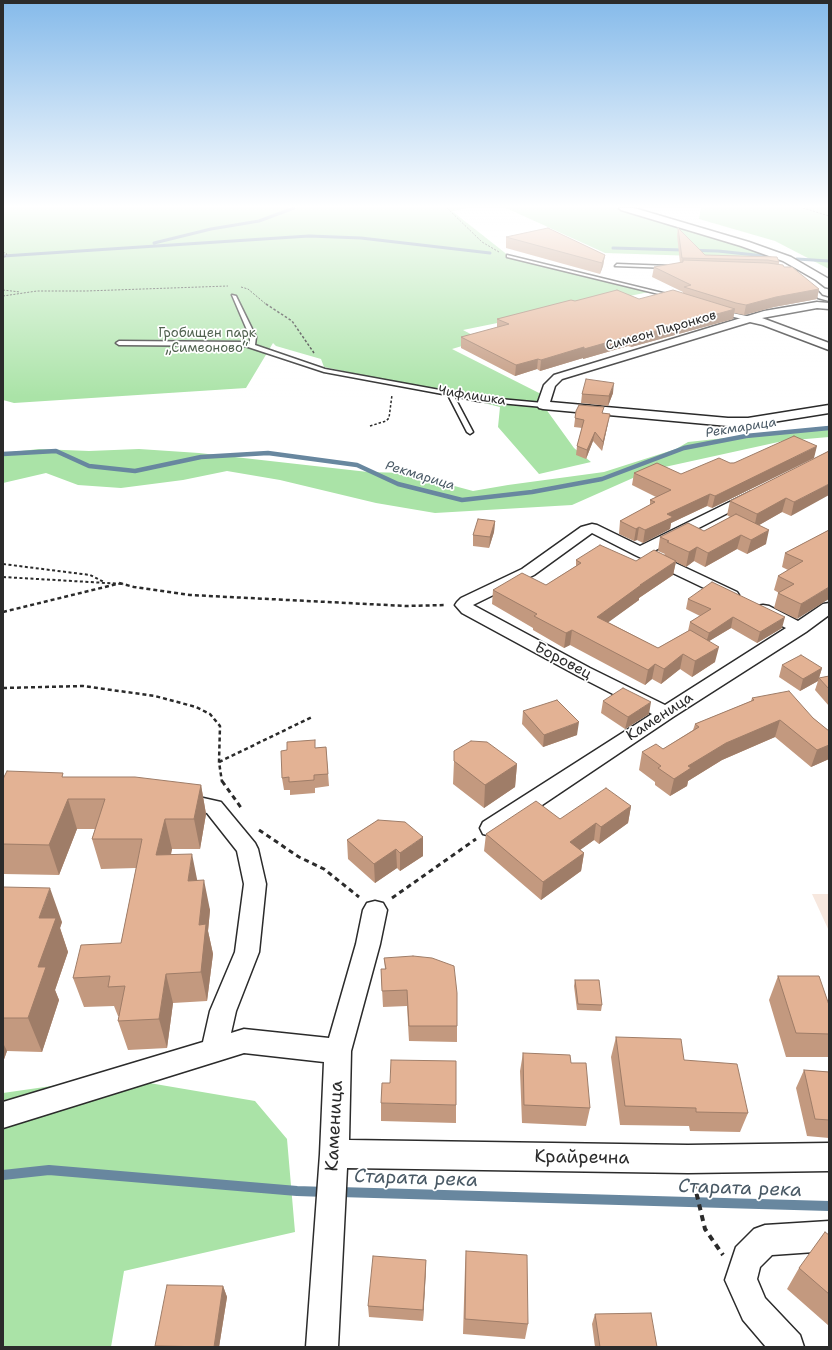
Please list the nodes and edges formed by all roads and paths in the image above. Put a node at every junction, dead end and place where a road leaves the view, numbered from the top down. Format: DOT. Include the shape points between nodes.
graph roads {
  1 [pos="569,271"];
  2 [pos="808,271"];
  3 [pos="804,281"];
  4 [pos="829,285"];
  5 [pos="230,286"];
  6 [pos="238,286"];
  7 [pos="3,290"];
  8 [pos="27,292"];
  9 [pos="3,296"];
  10 [pos="234,296"];
  11 [pos="677,298"];
  12 [pos="829,300"];
  13 [pos="829,306"];
  14 [pos="719,312"];
  15 [pos="751,319"];
  16 [pos="119,343"];
  17 [pos="252,346"];
  18 [pos="829,347"];
  19 [pos="324,370"];
  20 [pos="397,384"];
  21 [pos="450,394"];
  22 [pos="543,405"];
  23 [pos="829,408"];
  24 [pos="370,426"];
  25 [pos="470,432"];
  26 [pos="759,491"];
  27 [pos="640,552"];
  28 [pos="3,564"];
  29 [pos="3,577"];
  30 [pos="106,583"];
  31 [pos="121,583"];
  32 [pos="463,605"];
  33 [pos="829,608"];
  34 [pos="3,611"];
  35 [pos="800,628"];
  36 [pos="3,688"];
  37 [pos="666,713"];
  38 [pos="312,717"];
  39 [pos="219,762"];
  40 [pos="159,799"];
  41 [pos="245,812"];
  42 [pos="255,824"];
  43 [pos="491,828"];
  44 [pos="375,910"];
  45 [pos="214,1050"];
  46 [pos="338,1051"];
  47 [pos="3,1114"];
  48 [pos="334,1154"];
  49 [pos="829,1157"];
  50 [pos="696,1190"];
  51 [pos="705,1229"];
  52 [pos="829,1236"];
  53 [pos="322,1347"];
  54 [pos="788,1347"];
  1 -- 11 [label="lane"];
  2 -- 4 [label="street"];
  3 -- 12 [label="lane" via="820,297"];
  5 -- 8 [label="path"];
  6 -- 19 [label="path" via="248,289 292,321"];
  7 -- 8 [label="path"];
  8 -- 9 [label="path"];
  10 -- 17 [label="lane" via="253,337"];
  13 -- 15 [label="street, Симеон Пиронков" via="817,305 768,313"];
  14 -- 15 [label="lane"];
  15 -- 18 [label="street" via="766,322"];
  15 -- 22 [label="street, Симеон Пиронков" via="558,377 550,385"];
  16 -- 17 [label="lane, Чифлишка"];
  17 -- 19 [label="lane, Чифлишка"];
  19 -- 20 [label="lane, Чифлишка"];
  20 -- 21 [label="lane, Чифлишка"];
  20 -- 24 [label="path" via="391,397 389,418"];
  21 -- 22 [label="lane, Чифлишка"];
  21 -- 25 [label="lane"];
  22 -- 23 [label="street, Чифлишка" via="728,422 748,422"];
  26 -- 27 [label="street"];
  27 -- 32 [label="street" via="592,528 528,572"];
  27 -- 35 [label="street"];
  28 -- 30 [label="path" via="90,575"];
  29 -- 30 [label="path"];
  30 -- 31 [label="path"];
  31 -- 32 [label="path" via="190,595 406,606"];
  31 -- 34 [label="path"];
  32 -- 37 [label="street, Боровец" via="584,672"];
  33 -- 35 [label="street, Каменица"];
  35 -- 37 [label="street, Каменица"];
  36 -- 39 [label="path" via="83,686 155,696 196,707 210,714 220,726"];
  37 -- 43 [label="street, Каменица"];
  38 -- 39 [label="path"];
  39 -- 41 [label="path" via="222,783"];
  40 -- 45 [label="street" via="214,807 246,848 255,884 247,952 223,1011"];
  42 -- 44 [label="path" via="299,857 324,869"];
  43 -- 44 [label="path"];
  44 -- 46 [label="street, Каменица"];
  45 -- 46 [label="street" via="244,1041"];
  45 -- 47 [label="street"];
  46 -- 48 [label="street, Каменица"];
  48 -- 49 [label="street, Крайречна" via="688,1159"];
  48 -- 53 [label="street, Каменица"];
  50 -- 51 [label="path"];
  52 -- 54 [label="street" via="764,1240 747,1258 741,1280 754,1309"];
}
